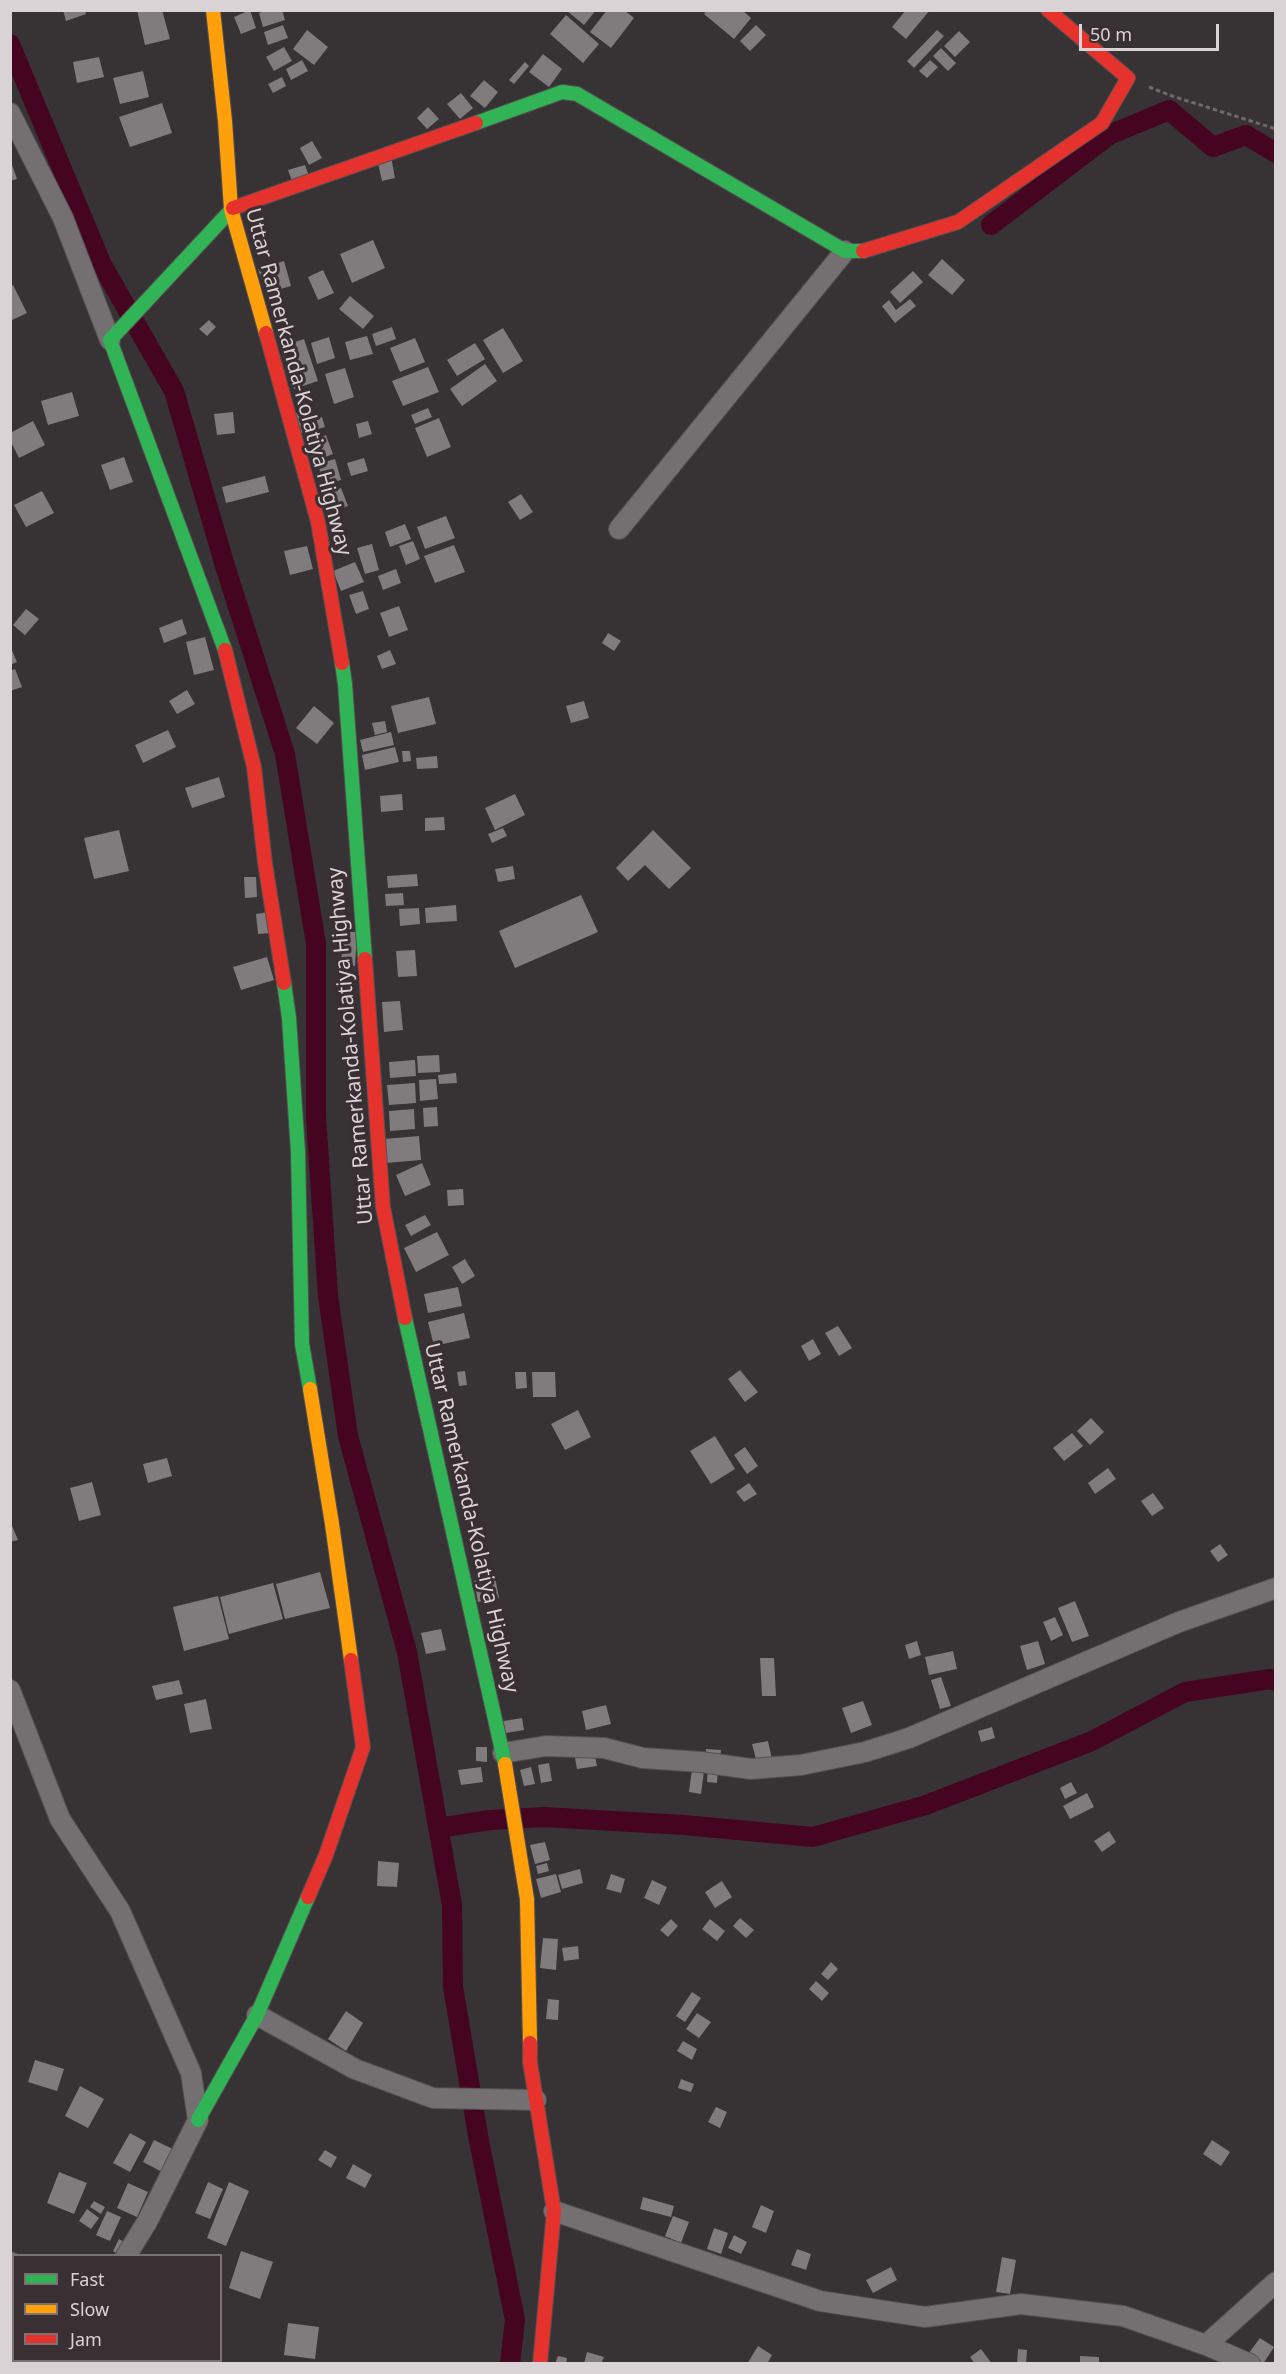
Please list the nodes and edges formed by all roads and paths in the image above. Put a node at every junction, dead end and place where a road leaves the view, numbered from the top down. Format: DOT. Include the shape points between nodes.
graph roads {
  1 [pos="213,10"];
  2 [pos="1048,10"];
  3 [pos="1128,78"];
  4 [pos="10,113"];
  5 [pos="1275,129"];
  6 [pos="231,209"];
  7 [pos="845,250"];
  8 [pos="114,336"];
  9 [pos="620,529"];
  10 [pos="1275,1588"];
  11 [pos="10,1690"];
  12 [pos="504,1760"];
  13 [pos="257,2014"];
  14 [pos="536,2100"];
  15 [pos="198,2120"];
  16 [pos="554,2211"];
  17 [pos="127,2254"];
  18 [pos="1275,2282"];
  19 [pos="1206,2345"];
  20 [pos="540,2364"];
  21 [pos="1250,2364"];
  1 -- 6 [label="street, Uttar Ramerkanda-Kolatiya Highway"];
  2 -- 3 [label="street"];
  3 -- 5 [label="path"];
  3 -- 7 [label="street" via="1102,123 958,222 867,251"];
  4 -- 8 [label="street" via="63,218"];
  6 -- 7 [label="street" via="562,92 576,94"];
  6 -- 8 [label="street"];
  6 -- 12 [label="street, Uttar Ramerkanda-Kolatiya Highway" via="318,522 345,684 382,1207"];
  7 -- 9 [label="street"];
  8 -- 13 [label="street" via="225,649 254,767 289,1018 298,1152 302,1344 363,1747 326,1855"];
  10 -- 12 [label="street" via="1179,1622 909,1738 865,1752 812,1763 751,1769 581,1747 546,1746"];
  11 -- 15 [label="street" via="60,1820 120,1911 186,2062"];
  12 -- 14 [label="street, Uttar Ramerkanda-Kolatiya Highway" via="528,1899 530,2062"];
  13 -- 14 [label="street" via="355,2069 432,2097"];
  13 -- 15 [label="street"];
  14 -- 16 [label="street, Uttar Ramerkanda-Kolatiya Highway"];
  15 -- 17 [label="street"];
  16 -- 19 [label="street" via="820,2301 925,2317 1021,2304 1123,2316"];
  16 -- 20 [label="street, Uttar Ramerkanda-Kolatiya Highway"];
  18 -- 19 [label="street"];
  19 -- 21 [label="street"];
}
